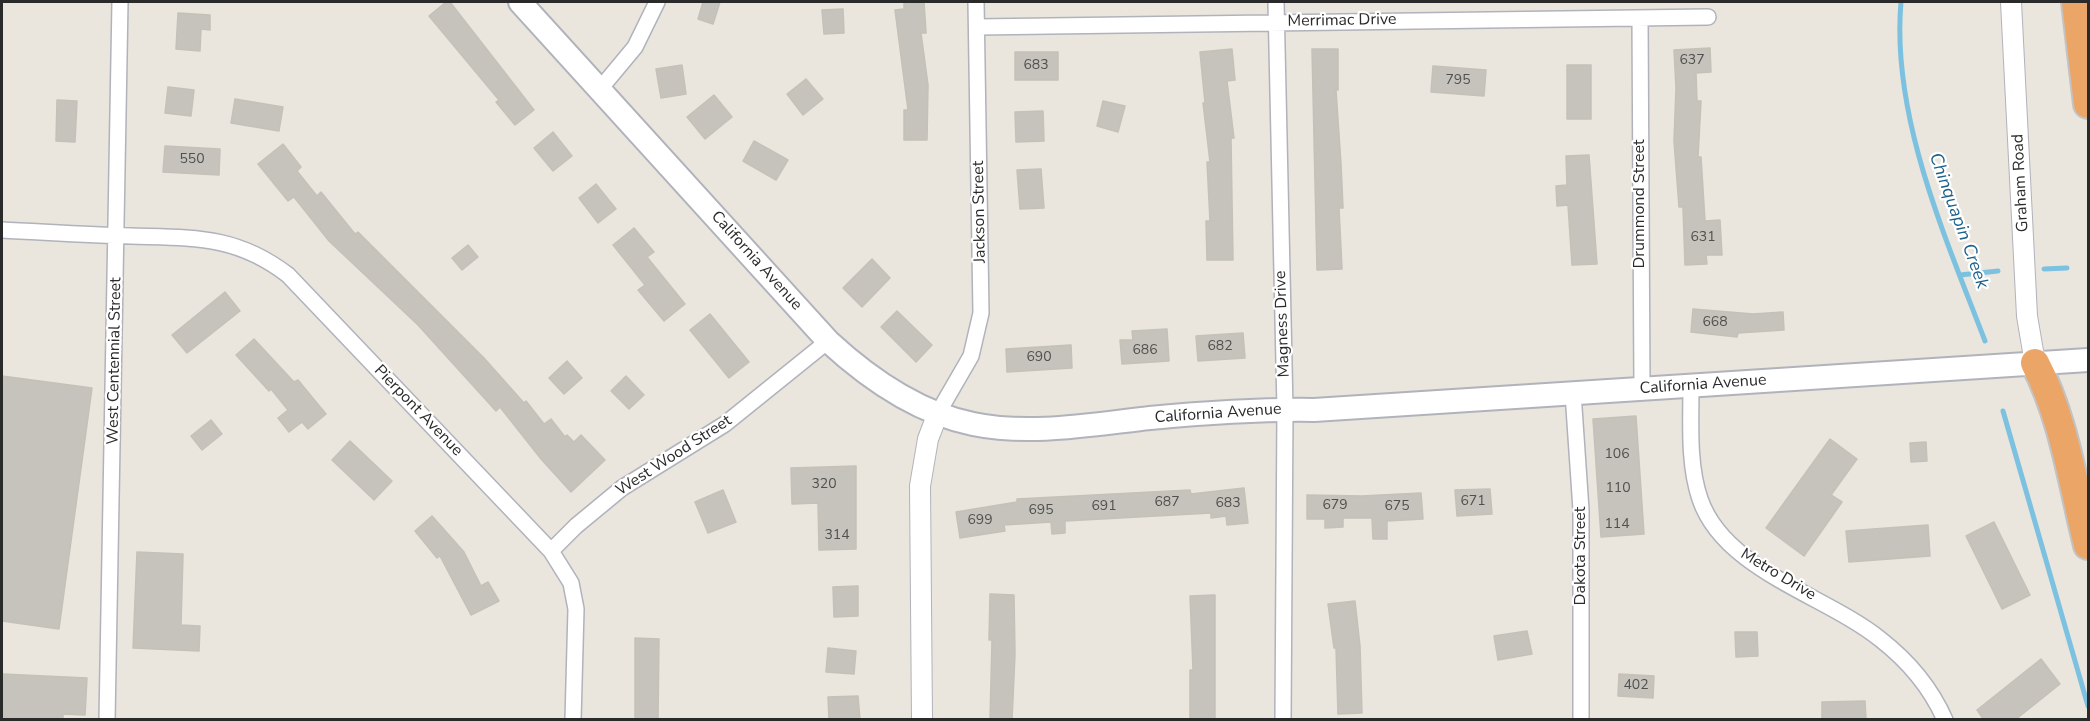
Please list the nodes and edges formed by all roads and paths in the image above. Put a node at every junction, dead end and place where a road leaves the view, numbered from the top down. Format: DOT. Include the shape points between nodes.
graph roads {
  1 [pos="120,2"];
  2 [pos="520,2"];
  3 [pos="657,2"];
  4 [pos="976,2"];
  5 [pos="1276,2"];
  6 [pos="2011,2"];
  7 [pos="2076,2"];
  8 [pos="1708,17"];
  9 [pos="1640,18"];
  10 [pos="1276,22"];
  11 [pos="977,27"];
  12 [pos="600,89"];
  13 [pos="2088,104"];
  14 [pos="2,230"];
  15 [pos="118,235"];
  16 [pos="828,341"];
  17 [pos="2088,360"];
  18 [pos="2043,362"];
  19 [pos="1691,386"];
  20 [pos="1642,389"];
  21 [pos="1573,393"];
  22 [pos="1285,410"];
  23 [pos="938,413"];
  24 [pos="2088,545"];
  25 [pos="551,551"];
  26 [pos="106,720"];
  27 [pos="573,720"];
  28 [pos="922,720"];
  29 [pos="1283,720"];
  30 [pos="1581,720"];
  31 [pos="1945,720"];
  1 -- 15 [label="street, West Centennial Street"];
  2 -- 12 [label="main road, California Avenue"];
  3 -- 12 [label="street" via="635,46"];
  4 -- 11 [label="street, Jackson Street"];
  5 -- 10 [label="street, Magness Drive"];
  6 -- 18 [label="street, Graham Road" via="2027,316"];
  7 -- 13 [label="highway"];
  8 -- 9 [label="street, Merrimac Drive"];
  9 -- 10 [label="street, Merrimac Drive"];
  9 -- 20 [label="street, Drummond Street"];
  10 -- 11 [label="street, Merrimac Drive"];
  10 -- 22 [label="street, Magness Drive"];
  11 -- 23 [label="street, Jackson Street" via="981,313 971,356"];
  12 -- 16 [label="main road, California Avenue"];
  14 -- 15 [label="street, Pierpont Avenue"];
  15 -- 25 [label="street, Pierpont Avenue" via="188,236 228,243 270,261 296,283"];
  15 -- 26 [label="street, West Centennial Street"];
  16 -- 23 [label="main road, California Avenue" via="877,380"];
  16 -- 25 [label="street, West Wood Street" via="725,424 638,476"];
  17 -- 18 [label="main road, California Avenue"];
  18 -- 19 [label="main road, California Avenue"];
  18 -- 24 [label="highway" via="2045,383"];
  19 -- 20 [label="main road, California Avenue"];
  19 -- 31 [label="street, Metro Drive" via="1694,474 1711,523 1727,543 1748,559 1879,638 1926,687"];
  20 -- 21 [label="main road, California Avenue"];
  21 -- 22 [label="main road, California Avenue"];
  21 -- 30 [label="street, Dakota Street" via="1581,510"];
  22 -- 23 [label="main road, California Avenue" via="1015,428 973,424"];
  22 -- 29 [label="street, Magness Drive"];
  23 -- 28 [label="street" via="928,439 920,486"];
  25 -- 27 [label="street, Pierpont Avenue" via="571,583 576,609"];
}
